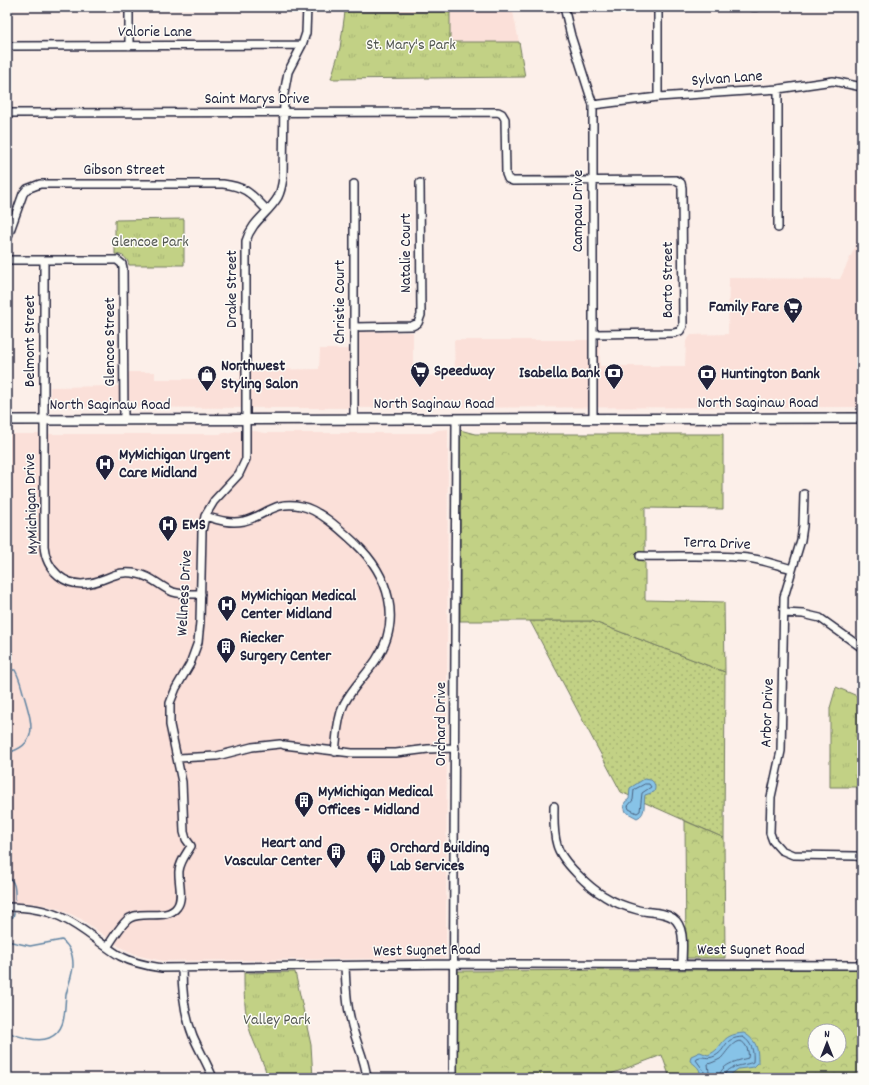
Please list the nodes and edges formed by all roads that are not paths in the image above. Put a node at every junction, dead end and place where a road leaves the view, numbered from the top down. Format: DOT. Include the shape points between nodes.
graph roads {
  1 [pos="129,7"];
  2 [pos="307,7"];
  3 [pos="564,7"];
  4 [pos="658,7"];
  5 [pos="753,7"];
  6 [pos="756,7"];
  7 [pos="302,45"];
  8 [pos="7,46"];
  9 [pos="129,46"];
  10 [pos="862,87"];
  11 [pos="778,89"];
  12 [pos="658,98"];
  13 [pos="593,105"];
  14 [pos="283,112"];
  15 [pos="7,113"];
  16 [pos="592,180"];
  17 [pos="420,183"];
  18 [pos="354,184"];
  19 [pos="267,210"];
  20 [pos="778,228"];
  21 [pos="7,239"];
  22 [pos="7,260"];
  23 [pos="44,261"];
  24 [pos="354,327"];
  25 [pos="593,334"];
  26 [pos="593,418"];
  27 [pos="862,418"];
  28 [pos="246,419"];
  29 [pos="354,419"];
  30 [pos="456,419"];
  31 [pos="7,420"];
  32 [pos="43,420"];
  33 [pos="124,420"];
  34 [pos="804,494"];
  35 [pos="205,516"];
  36 [pos="640,556"];
  37 [pos="792,570"];
  38 [pos="201,594"];
  39 [pos="784,613"];
  40 [pos="862,648"];
  41 [pos="455,748"];
  42 [pos="335,752"];
  43 [pos="178,758"];
  44 [pos="554,806"];
  45 [pos="862,857"];
  46 [pos="7,906"];
  47 [pos="107,947"];
  48 [pos="453,964"];
  49 [pos="682,964"];
  50 [pos="862,965"];
  51 [pos="346,966"];
  52 [pos="182,968"];
  53 [pos="213,1078"];
  54 [pos="367,1078"];
  55 [pos="452,1078"];
  1 -- 9 [label="street"];
  2 -- 7 [label="street, Drake Street" via="307,24"];
  3 -- 13 [label="street, Campau Drive" via="569,31"];
  4 -- 12 [label="street"];
  5 -- 6 [label="street"];
  7 -- 9 [label="street, Valorie Lane"];
  7 -- 14 [label="street, Drake Street" via="285,82"];
  8 -- 9 [label="street, Valorie Lane"];
  10 -- 11 [label="street, Sylvan Lane" via="833,81"];
  11 -- 12 [label="street, Sylvan Lane"];
  11 -- 20 [label="street"];
  12 -- 13 [label="street, Sylvan Lane"];
  13 -- 16 [label="street, Campau Drive"];
  14 -- 15 [label="street, Saint Marys Drive"];
  14 -- 16 [label="street, Saint Marys Drive" via="498,112 505,119 508,179"];
  14 -- 19 [label="street, Drake Street" via="282,189"];
  16 -- 25 [label="street, Campau Drive"];
  16 -- 25 [label="street, Barto Street" via="676,180 681,183 683,326 680,331 674,333"];
  17 -- 24 [label="street, Natalie Court" via="418,323 412,326"];
  18 -- 24 [label="street, Christie Court"];
  19 -- 21 [label="street, Gibson Street" via="251,194 237,186 223,184 40,184 26,189 23,194"];
  19 -- 28 [label="street, Drake Street" via="252,227 246,241"];
  22 -- 23 [label="street"];
  23 -- 32 [label="street, Belmont Street"];
  23 -- 33 [label="street, Glencoe Street" via="117,260 122,264"];
  24 -- 29 [label="street, Christie Court"];
  25 -- 26 [label="street, Campau Drive"];
  26 -- 27 [label="main road, North Saginaw Road"];
  26 -- 30 [label="main road, North Saginaw Road"];
  28 -- 29 [label="main road, North Saginaw Road"];
  28 -- 33 [label="main road, North Saginaw Road"];
  28 -- 35 [label="street, Wellness Drive" via="246,456 243,467 210,506"];
  29 -- 30 [label="main road, North Saginaw Road"];
  30 -- 41 [label="street, Orchard Drive"];
  31 -- 32 [label="main road, North Saginaw Road"];
  32 -- 33 [label="main road, North Saginaw Road"];
  32 -- 38 [label="street, MyMichigan Drive" via="44,546 48,564 54,571 68,581 81,584 92,583 118,573 137,573 151,578 174,593"];
  34 -- 37 [label="street, Arbor Drive" via="804,526"];
  35 -- 38 [label="street, Wellness Drive" via="202,531"];
  35 -- 42 [label="street" via="236,522 248,520 281,505 308,508 324,516 359,546 382,578 388,593 390,609 387,638 381,653 344,704 338,724"];
  36 -- 37 [label="street, Terra Drive" via="743,558 765,561"];
  37 -- 39 [label="street, Arbor Drive" via="784,597"];
  38 -- 43 [label="street, Wellness Drive" via="200,628 196,650 169,709"];
  39 -- 40 [label="street" via="820,618"];
  39 -- 45 [label="street, Arbor Drive" via="781,751 771,797 770,833 781,850 793,855"];
  41 -- 42 [label="street" via="428,748 396,753"];
  41 -- 48 [label="street, Orchard Drive"];
  42 -- 43 [label="street" via="282,744 252,747 218,756"];
  43 -- 47 [label="street, Wellness Drive" via="182,782 184,832 191,846 180,865 180,898 177,908 168,913 130,917"];
  44 -- 49 [label="street" via="557,846 564,859 604,896 638,910 666,914 674,918 680,928 683,944"];
  46 -- 47 [label="street, West Sugnet Road" via="51,912 75,924"];
  47 -- 52 [label="street, West Sugnet Road" via="137,963"];
  48 -- 49 [label="street, West Sugnet Road"];
  48 -- 51 [label="street, West Sugnet Road"];
  48 -- 55 [label="street, Orchard Drive"];
  49 -- 50 [label="street, West Sugnet Road"];
  51 -- 52 [label="street, West Sugnet Road"];
  51 -- 54 [label="street" via="347,1005"];
  52 -- 53 [label="street" via="182,995 188,1022"];
}
